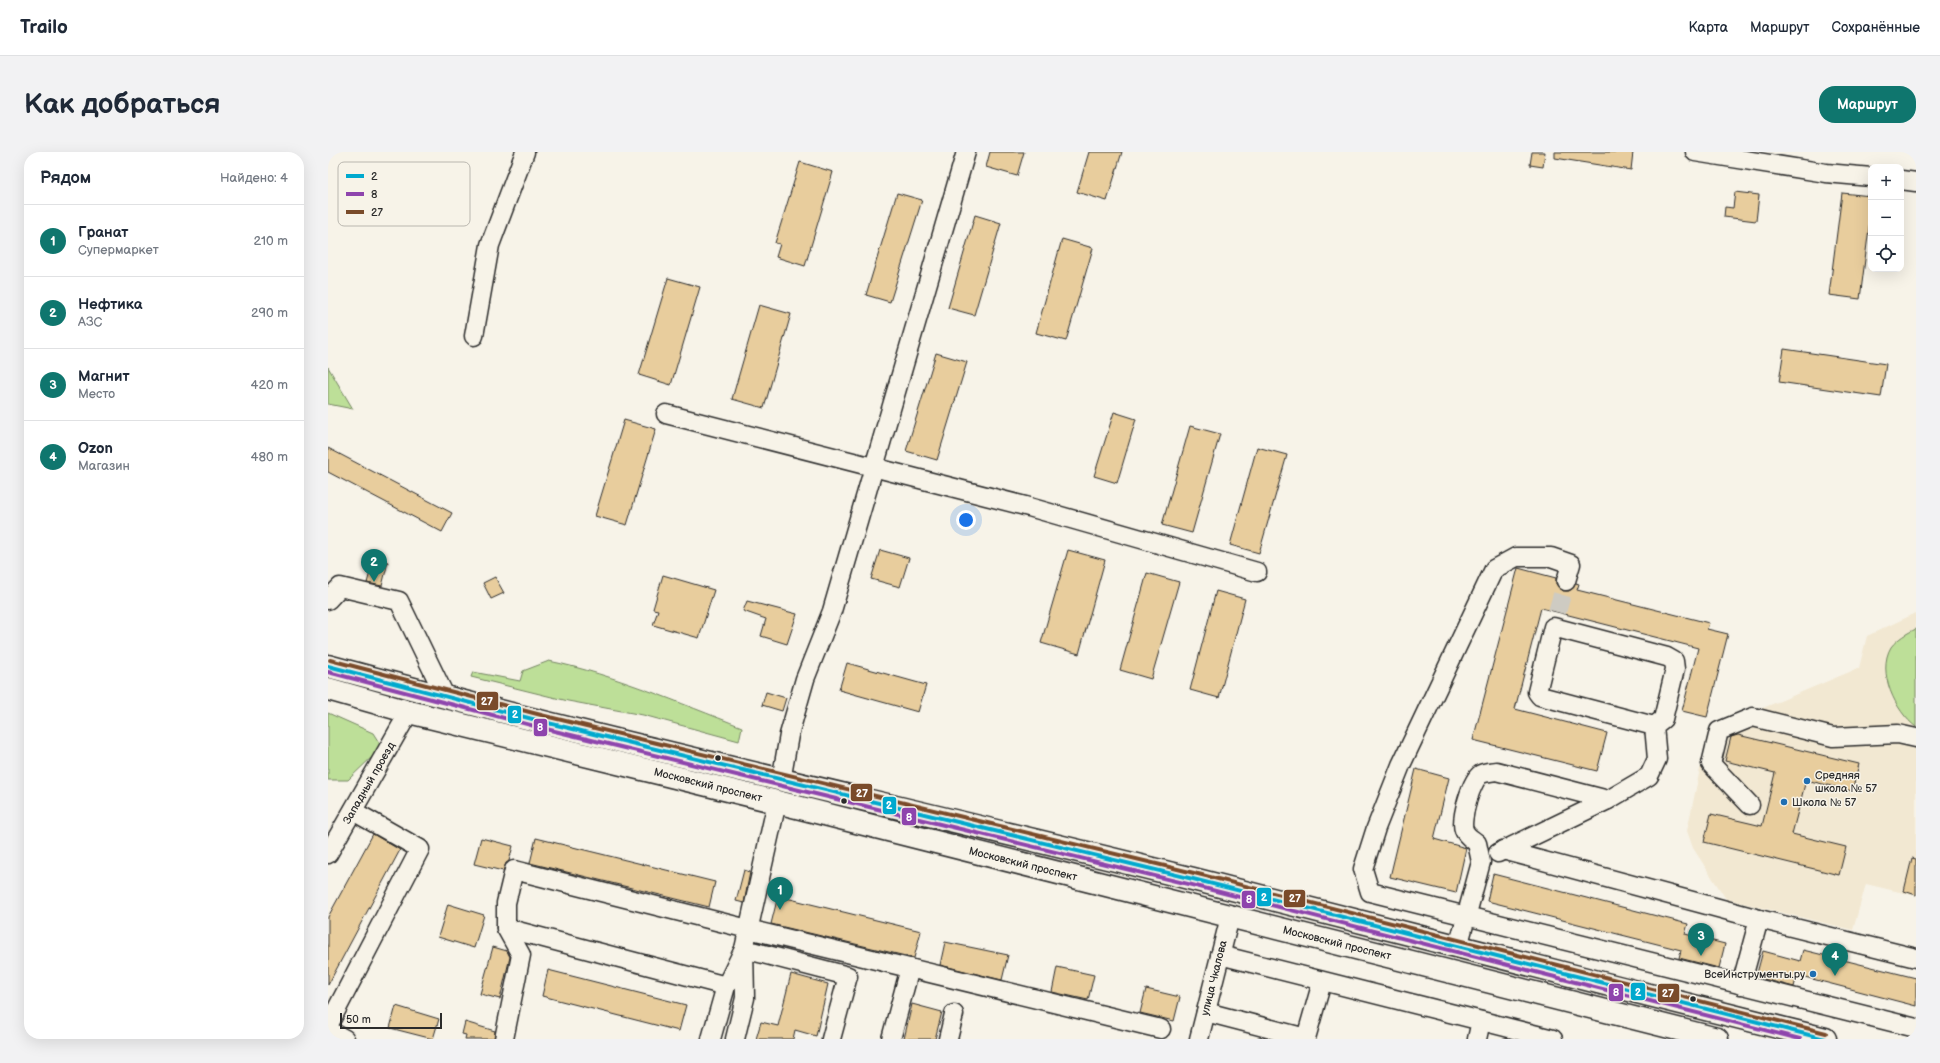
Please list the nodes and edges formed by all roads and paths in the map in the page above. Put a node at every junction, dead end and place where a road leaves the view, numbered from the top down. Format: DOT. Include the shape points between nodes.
graph roads {
  1 [pos="525,152"];
  2 [pos="966,152"];
  3 [pos="1695,152"];
  4 [pos="1868,177"];
  5 [pos="1904,180"];
  6 [pos="1916,182"];
  7 [pos="474,336"];
  8 [pos="666,414"];
  9 [pos="873,467"];
  10 [pos="1256,572"];
  11 [pos="1566,581"];
  12 [pos="328,600"];
  13 [pos="328,666"];
  14 [pos="328,689"];
  15 [pos="446,698"];
  16 [pos="409,712"];
  17 [pos="1654,726"];
  18 [pos="1916,738"];
  19 [pos="781,780"];
  20 [pos="1608,800"];
  21 [pos="777,802"];
  22 [pos="1750,805"];
  23 [pos="353,811"];
  24 [pos="1503,850"];
  25 [pos="328,854"];
  26 [pos="1481,862"];
  27 [pos="1230,917"];
  28 [pos="1466,917"];
  29 [pos="1759,919"];
  30 [pos="506,928"];
  31 [pos="748,929"];
  32 [pos="1458,947"];
  33 [pos="744,949"];
  34 [pos="1220,954"];
  35 [pos="1916,958"];
  36 [pos="910,968"];
  37 [pos="1452,972"];
  38 [pos="1322,982"];
  39 [pos="1741,985"];
  40 [pos="726,986"];
  41 [pos="1206,1012"];
  42 [pos="954,1014"];
  43 [pos="1481,1021"];
  44 [pos="328,1026"];
  45 [pos="1916,1028"];
  46 [pos="1161,1029"];
  47 [pos="328,1030"];
  48 [pos="1263,1033"];
  49 [pos="345,1039"];
  50 [pos="504,1039"];
  51 [pos="711,1039"];
  52 [pos="735,1039"];
  53 [pos="831,1039"];
  54 [pos="891,1039"];
  55 [pos="948,1039"];
  56 [pos="1199,1039"];
  57 [pos="1477,1039"];
  58 [pos="1553,1039"];
  59 [pos="1717,1039"];
  60 [pos="1825,1039"];
  1 -- 7 [label="street" via="490,245"];
  2 -- 9 [label="street"];
  3 -- 4 [label="street" via="1826,173"];
  5 -- 6 [label="street"];
  8 -- 9 [label="street"];
  9 -- 10 [label="street" via="1029,507"];
  9 -- 19 [label="street" via="832,610 805,679 789,735"];
  11 -- 28 [label="street" via="1571,564 1551,557 1516,557 1494,569 1401,765 1365,862 1363,869 1370,892"];
  12 -- 15 [label="street" via="340,587 399,602"];
  13 -- 15 [label="main road, Московский проспект"];
  14 -- 16 [label="main road, Московский проспект"];
  15 -- 19 [label="main road, Московский проспект"];
  16 -- 21 [label="main road, Московский проспект"];
  16 -- 23 [label="street, Западный проезд"];
  17 -- 17 [label="street" via="1663,719 1675,669 1674,661 1555,619 1537,686 1540,696"];
  17 -- 20 [label="street" via="1657,759 1649,776"];
  18 -- 22 [label="street" via="1898,734 1833,737 1753,716 1719,731 1711,764"];
  19 -- 32 [label="main road, Московский проспект" via="1192,879"];
  20 -- 24 [label="street"];
  20 -- 26 [label="street" via="1496,772 1480,775 1472,784 1463,825 1466,835 1477,843"];
  21 -- 27 [label="main road, Московский проспект"];
  21 -- 31 [label="street"];
  23 -- 25 [label="street, Западный проезд"];
  23 -- 44 [label="street" via="420,849"];
  24 -- 26 [label="street"];
  24 -- 29 [label="street"];
  26 -- 28 [label="street"];
  27 -- 34 [label="street, улица Чкалова"];
  27 -- 37 [label="main road, Московский проспект"];
  28 -- 32 [label="street"];
  28 -- 39 [label="street"];
  29 -- 35 [label="street"];
  29 -- 39 [label="street"];
  30 -- 31 [label="street" via="506,903 514,870"];
  30 -- 40 [label="street"];
  30 -- 50 [label="street" via="522,955"];
  31 -- 33 [label="street"];
  31 -- 36 [label="street"];
  32 -- 37 [label="main road"];
  32 -- 60 [label="main road, Московский проспект"];
  33 -- 40 [label="street"];
  33 -- 52 [label="street" via="745,998"];
  33 -- 53 [label="street" via="848,976"];
  34 -- 38 [label="street"];
  34 -- 41 [label="street, улица Чкалова"];
  36 -- 46 [label="street"];
  36 -- 54 [label="street"];
  37 -- 59 [label="main road, Московский проспект"];
  38 -- 43 [label="street"];
  38 -- 48 [label="street" via="1306,1038"];
  39 -- 45 [label="street"];
  40 -- 51 [label="street"];
  41 -- 48 [label="street"];
  41 -- 56 [label="street, улица Чкалова"];
  42 -- 55 [label="street"];
  43 -- 57 [label="street"];
  43 -- 58 [label="street"];
  47 -- 49 [label="street"];
}
